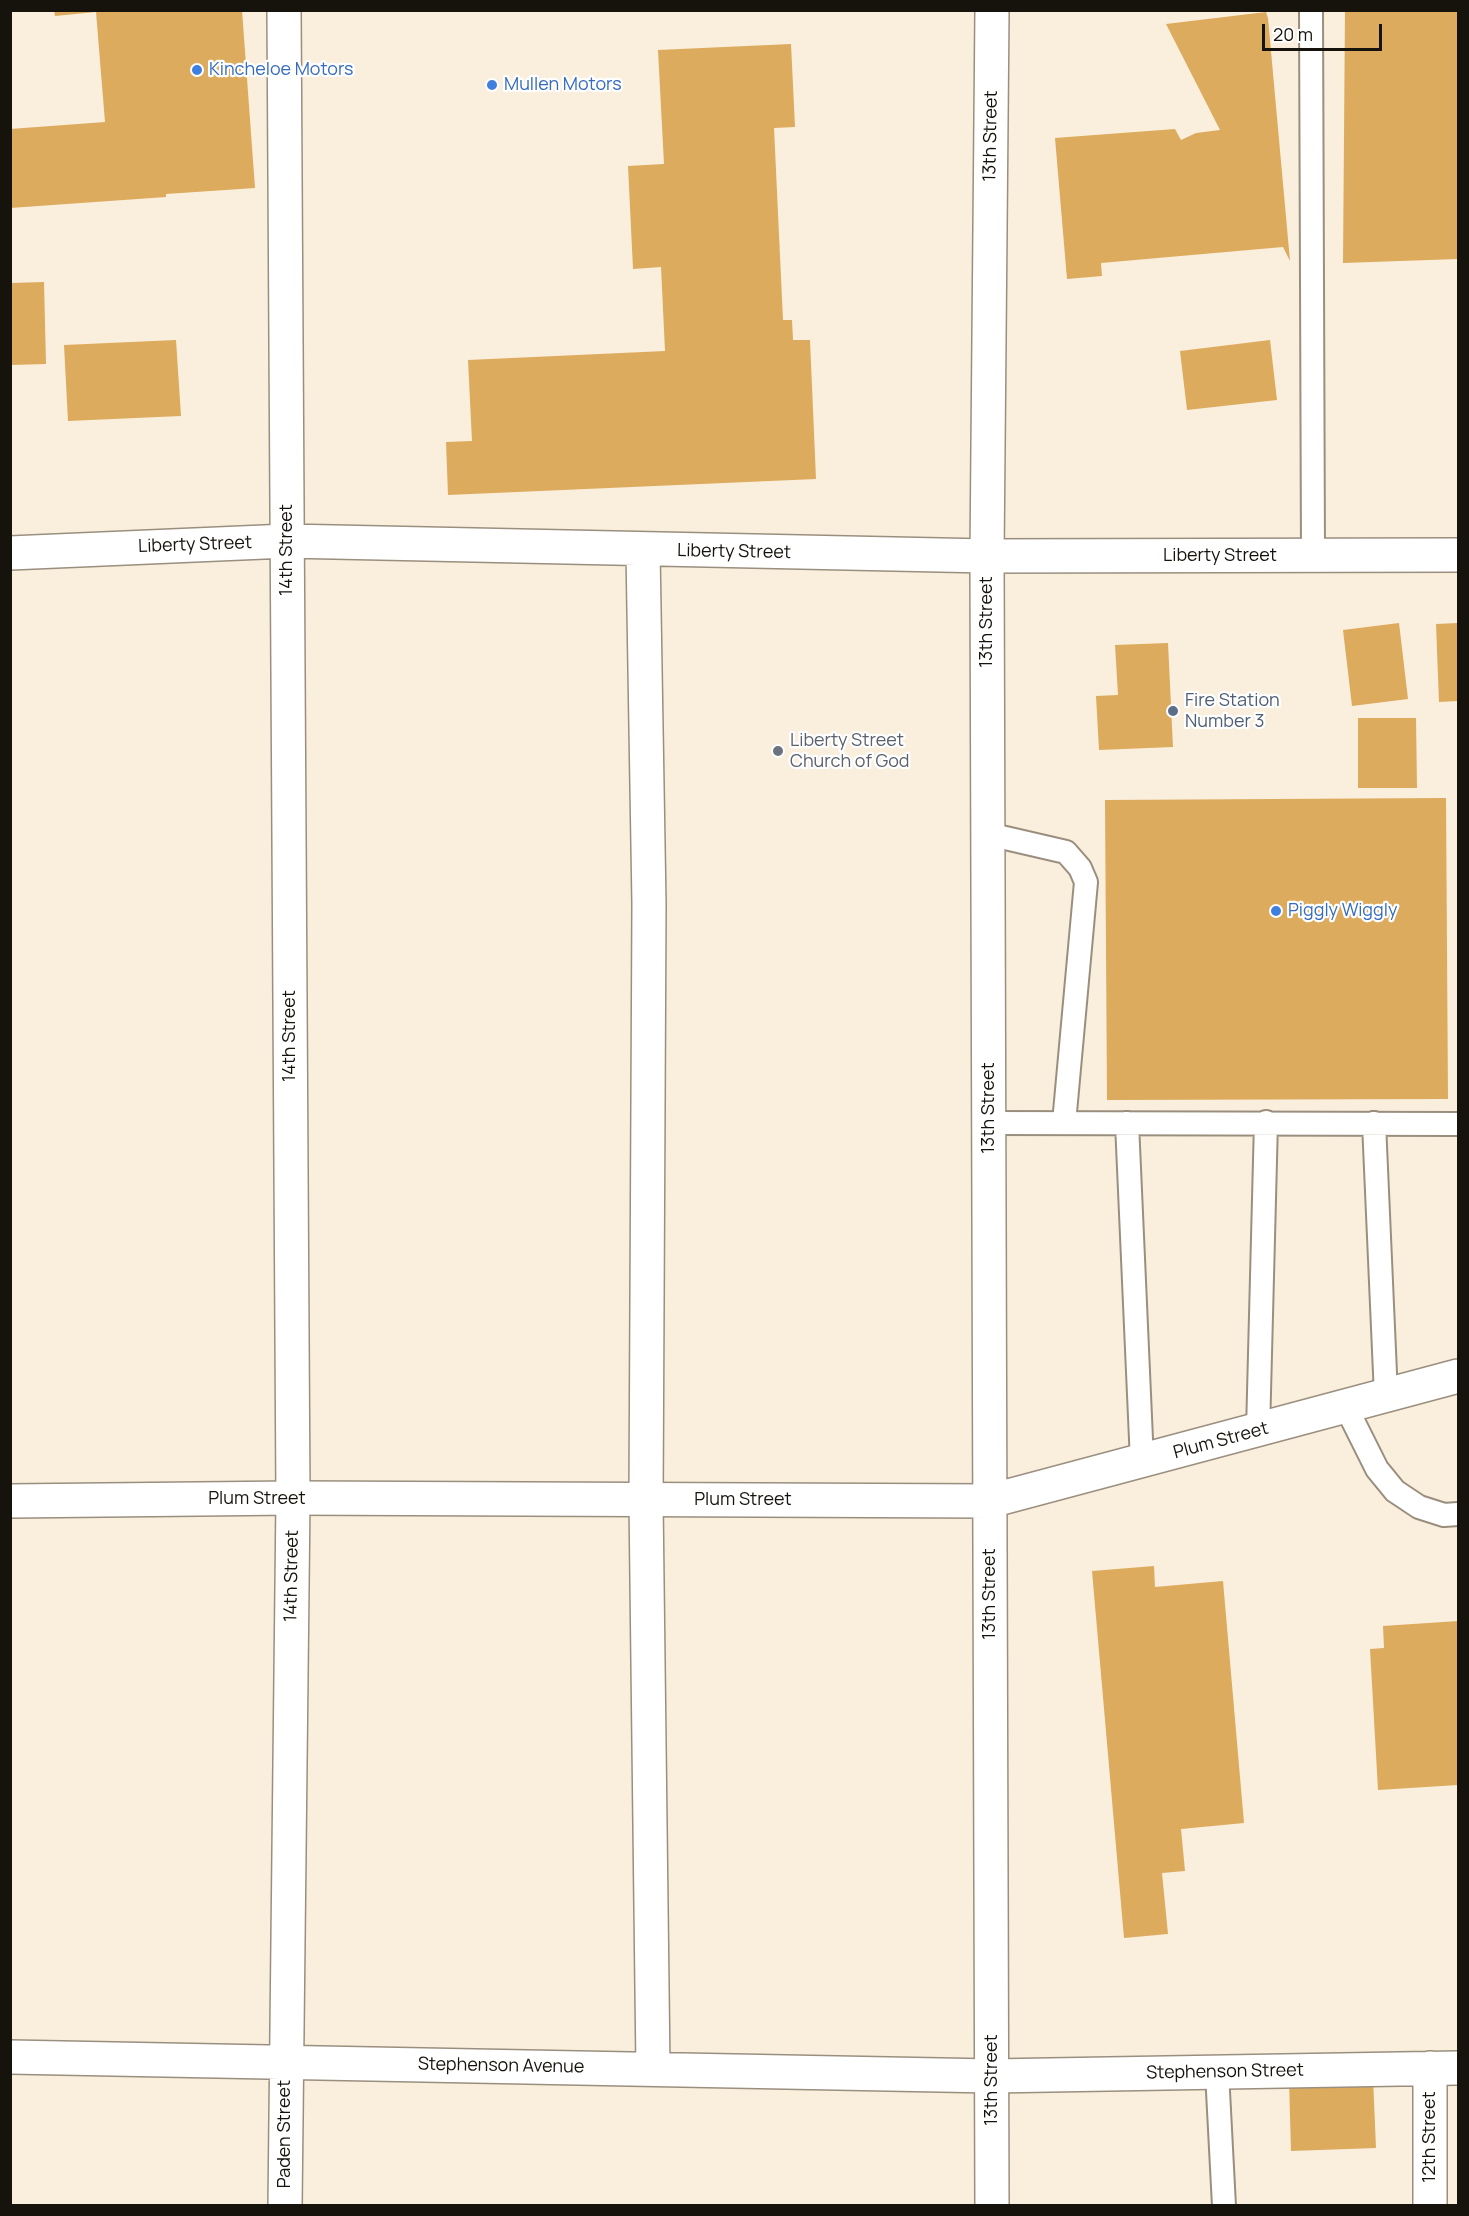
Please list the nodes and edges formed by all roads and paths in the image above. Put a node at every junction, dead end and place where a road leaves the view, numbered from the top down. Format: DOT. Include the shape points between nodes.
graph roads {
  1 [pos="284,10"];
  2 [pos="992,10"];
  3 [pos="1311,10"];
  4 [pos="287,541"];
  5 [pos="643,551"];
  6 [pos="10,553"];
  7 [pos="1458,555"];
  8 [pos="987,556"];
  9 [pos="1313,556"];
  10 [pos="988,834"];
  11 [pos="1266,1122"];
  12 [pos="989,1123"];
  13 [pos="1064,1123"];
  14 [pos="1127,1123"];
  15 [pos="1374,1123"];
  16 [pos="1458,1124"];
  17 [pos="1458,1376"];
  18 [pos="1386,1396"];
  19 [pos="1346,1407"];
  20 [pos="1258,1431"];
  21 [pos="1142,1462"];
  22 [pos="293,1498"];
  23 [pos="646,1500"];
  24 [pos="10,1501"];
  25 [pos="990,1502"];
  26 [pos="1458,1515"];
  27 [pos="10,2056"];
  28 [pos="286,2061"];
  29 [pos="1444,2068"];
  30 [pos="653,2069"];
  31 [pos="1217,2072"];
  32 [pos="992,2076"];
  33 [pos="285,2205"];
  34 [pos="992,2205"];
  35 [pos="1224,2205"];
  36 [pos="1430,2205"];
  1 -- 4 [label="street, 14th Street"];
  2 -- 8 [label="street, 13th Street"];
  3 -- 9 [label="lane"];
  4 -- 5 [label="street, Liberty Street"];
  4 -- 6 [label="street, Liberty Street"];
  4 -- 22 [label="street, 14th Street"];
  5 -- 8 [label="street, Liberty Street"];
  5 -- 23 [label="street" via="649,904"];
  7 -- 9 [label="street, Liberty Street"];
  8 -- 9 [label="street, Liberty Street"];
  8 -- 10 [label="street, 13th Street"];
  10 -- 12 [label="street, 13th Street"];
  10 -- 13 [label="lane" via="1066,852 1086,882"];
  11 -- 14 [label="lane"];
  11 -- 15 [label="lane"];
  11 -- 20 [label="lane"];
  12 -- 13 [label="lane"];
  12 -- 25 [label="street, 13th Street"];
  13 -- 14 [label="lane"];
  14 -- 21 [label="lane"];
  15 -- 16 [label="lane"];
  15 -- 18 [label="lane"];
  17 -- 18 [label="street, Plum Street"];
  18 -- 19 [label="street, Plum Street"];
  19 -- 20 [label="street, Plum Street"];
  19 -- 26 [label="lane" via="1377,1469 1395,1491 1419,1507"];
  20 -- 21 [label="street, Plum Street"];
  21 -- 25 [label="street, Plum Street"];
  22 -- 23 [label="street, Plum Street"];
  22 -- 24 [label="street, Plum Street"];
  22 -- 28 [label="street, 14th Street"];
  23 -- 25 [label="street, Plum Street"];
  23 -- 30 [label="street"];
  25 -- 32 [label="street, 13th Street"];
  27 -- 28 [label="street, Stephenson Avenue"];
  28 -- 30 [label="street, Stephenson Avenue"];
  28 -- 33 [label="street, Paden Street"];
  29 -- 31 [label="street, Stephenson Street"];
  29 -- 36 [label="street, 12th Street"];
  30 -- 32 [label="street, Stephenson Avenue"];
  31 -- 32 [label="street, Stephenson Street"];
  31 -- 35 [label="lane"];
  32 -- 34 [label="street, 13th Street"];
}
